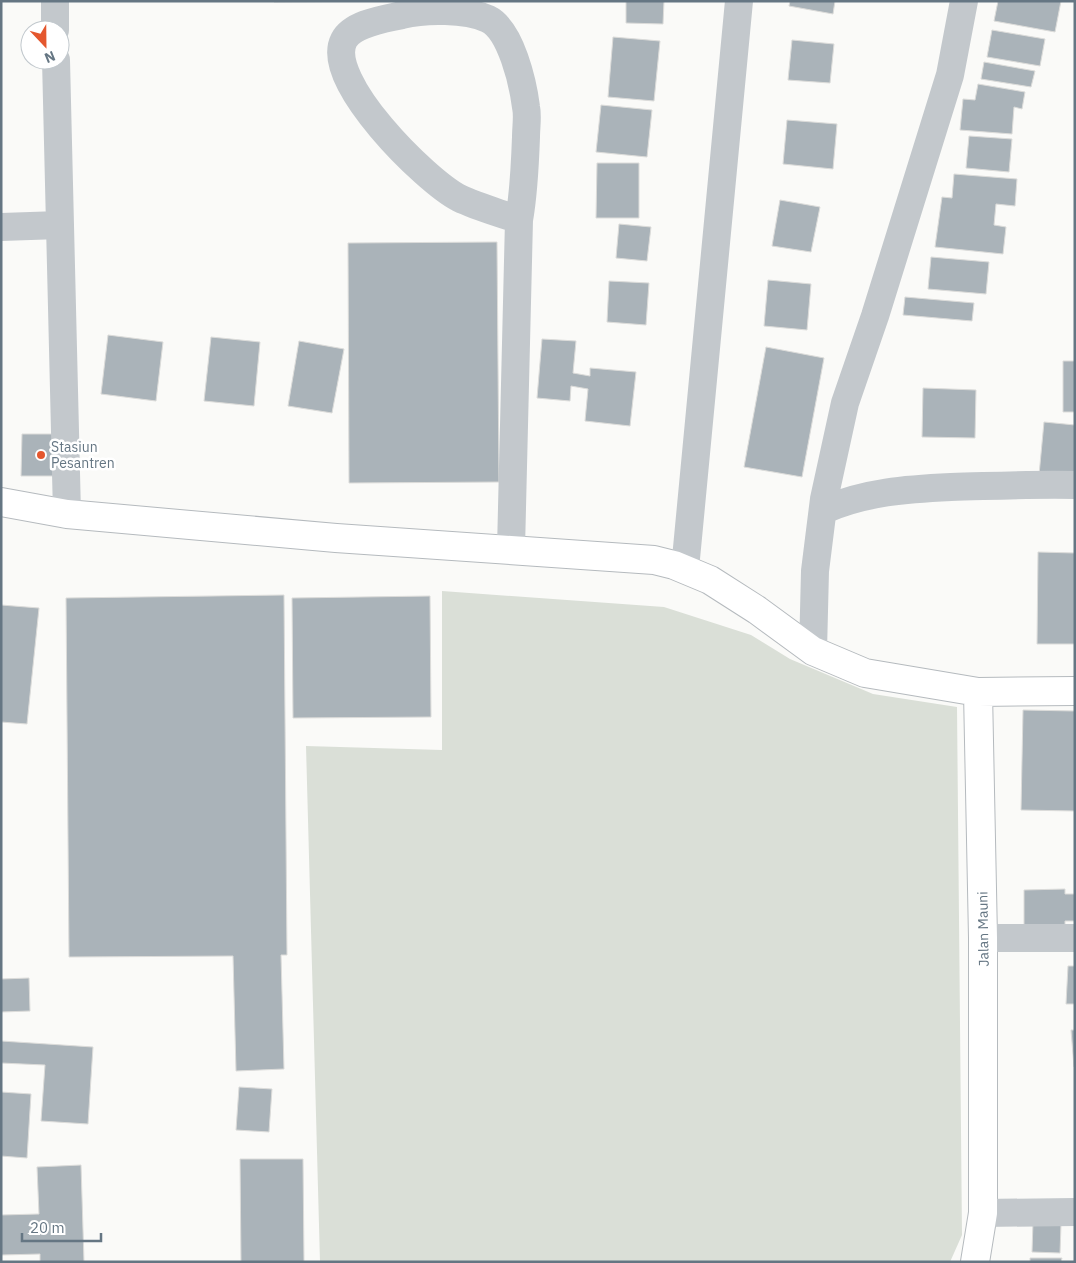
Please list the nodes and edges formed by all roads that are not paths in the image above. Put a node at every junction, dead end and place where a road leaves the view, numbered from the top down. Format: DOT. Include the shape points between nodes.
graph roads {
  1 [pos="55,1"];
  2 [pos="739,1"];
  3 [pos="964,1"];
  4 [pos="55,20"];
  5 [pos="56,70"];
  6 [pos="520,220"];
  7 [pos="60,225"];
  8 [pos="1,227"];
  9 [pos="1075,484"];
  10 [pos="1,502"];
  11 [pos="824,510"];
  12 [pos="68,514"];
  13 [pos="511,549"];
  14 [pos="685,569"];
  15 [pos="813,651"];
  16 [pos="1075,691"];
  17 [pos="978,692"];
  18 [pos="983,938"];
  19 [pos="1075,938"];
  20 [pos="1075,1212"];
  21 [pos="983,1213"];
  22 [pos="975,1262"];
  1 -- 4 [label="street"];
  2 -- 14 [label="street"];
  3 -- 11 [label="street" via="950,75 875,316 844,403"];
  5 -- 7 [label="street"];
  6 -- 6 [label="street" via="526,108 506,37 495,25 489,20 458,12 407,14 363,24 344,39 340,55 350,79 370,115 398,148 428,176 459,198"];
  6 -- 13 [label="street"];
  7 -- 8 [label="street"];
  7 -- 12 [label="street"];
  9 -- 11 [label="street" via="918,488 861,496"];
  10 -- 12 [label="main road"];
  11 -- 15 [label="street" via="815,571"];
  12 -- 13 [label="main road" via="326,537"];
  13 -- 14 [label="main road" via="654,560"];
  14 -- 15 [label="main road" via="723,588"];
  15 -- 17 [label="main road" via="865,673"];
  16 -- 17 [label="main road"];
  17 -- 18 [label="main road, Jalan Mauni"];
  18 -- 19 [label="street"];
  18 -- 21 [label="main road, Jalan Mauni"];
  20 -- 21 [label="street"];
  21 -- 22 [label="main road, Jalan Mauni"];
}
